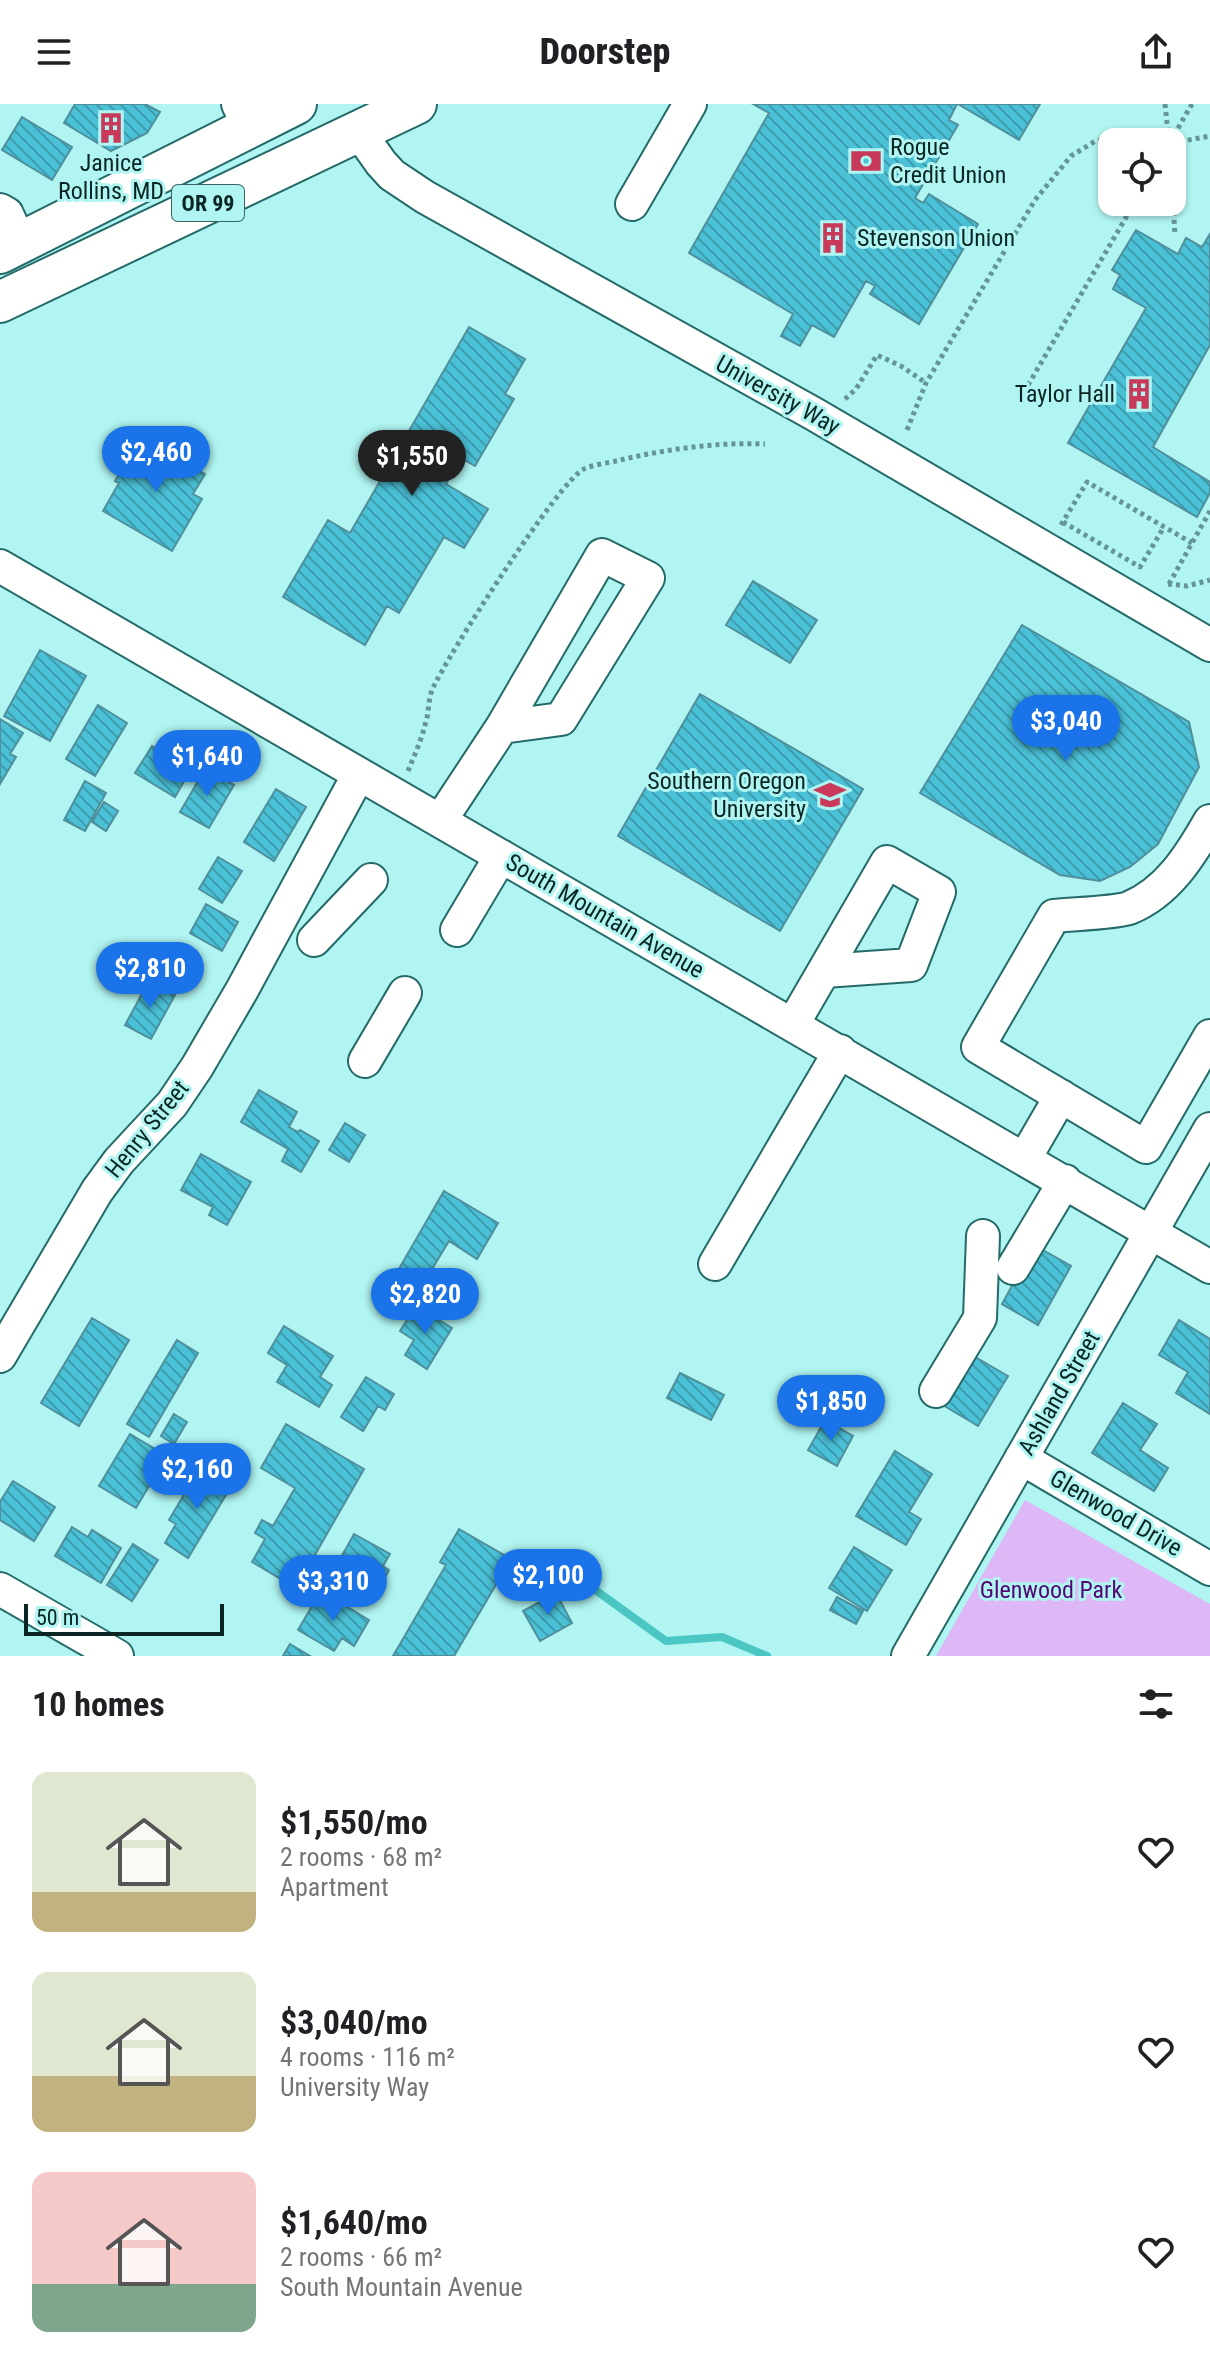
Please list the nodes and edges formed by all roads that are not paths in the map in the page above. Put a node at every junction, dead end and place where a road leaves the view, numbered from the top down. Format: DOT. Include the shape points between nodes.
graph roads {
  1 [pos="296,104"];
  2 [pos="416,104"];
  3 [pos="690,104"];
  4 [pos="244,116"];
  5 [pos="359,132"];
  6 [pos="632,204"];
  7 [pos="7,235"];
  8 [pos="0,302"];
  9 [pos="0,566"];
  10 [pos="1210,645"];
  11 [pos="502,727"];
  12 [pos="359,774"];
  13 [pos="440,821"];
  14 [pos="1210,821"];
  15 [pos="501,856"];
  16 [pos="371,880"];
  17 [pos="457,930"];
  18 [pos="314,940"];
  19 [pos="824,971"];
  20 [pos="405,993"];
  21 [pos="793,1024"];
  22 [pos="1210,1036"];
  23 [pos="840,1051"];
  24 [pos="365,1061"];
  25 [pos="1061,1096"];
  26 [pos="1210,1129"];
  27 [pos="1025,1158"];
  28 [pos="1065,1181"];
  29 [pos="1151,1231"];
  30 [pos="983,1236"];
  31 [pos="715,1264"];
  32 [pos="1210,1267"];
  33 [pos="1013,1268"];
  34 [pos="0,1356"];
  35 [pos="936,1391"];
  36 [pos="1021,1458"];
  37 [pos="1210,1569"];
  38 [pos="0,1589"];
  39 [pos="117,1656"];
  40 [pos="908,1656"];
  1 -- 4 [label="main road, OR 99"];
  2 -- 5 [label="main road, OR 99"];
  3 -- 6 [label="street"];
  4 -- 7 [label="main road, OR 99"];
  5 -- 8 [label="main road, OR 99"];
  5 -- 10 [label="street, University Way" via="392,175 425,197 814,414"];
  9 -- 12 [label="street, South Mountain Avenue"];
  11 -- 11 [label="street" via="561,719 648,578 602,555"];
  11 -- 13 [label="street"];
  12 -- 13 [label="street, South Mountain Avenue"];
  12 -- 34 [label="street, Henry Street" via="197,1067 97,1191"];
  13 -- 15 [label="street, South Mountain Avenue"];
  14 -- 25 [label="street" via="1165,886 1128,909 1054,916 978,1047"];
  15 -- 17 [label="street"];
  15 -- 21 [label="street, South Mountain Avenue"];
  16 -- 18 [label="street"];
  19 -- 21 [label="street"];
  20 -- 24 [label="street"];
  21 -- 23 [label="street, South Mountain Avenue"];
  22 -- 25 [label="street" via="1146,1147"];
  23 -- 27 [label="street, South Mountain Avenue"];
  23 -- 31 [label="street"];
  25 -- 27 [label="street"];
  26 -- 29 [label="street, Ashland Street"];
  27 -- 28 [label="street, South Mountain Avenue"];
  28 -- 29 [label="street, South Mountain Avenue"];
  28 -- 33 [label="street"];
  29 -- 32 [label="street, South Mountain Avenue"];
  29 -- 36 [label="street, Ashland Street"];
  30 -- 35 [label="street" via="980,1318"];
  36 -- 37 [label="street, Glenwood Drive"];
  36 -- 40 [label="street, Ashland Street"];
  38 -- 39 [label="street"];
}
